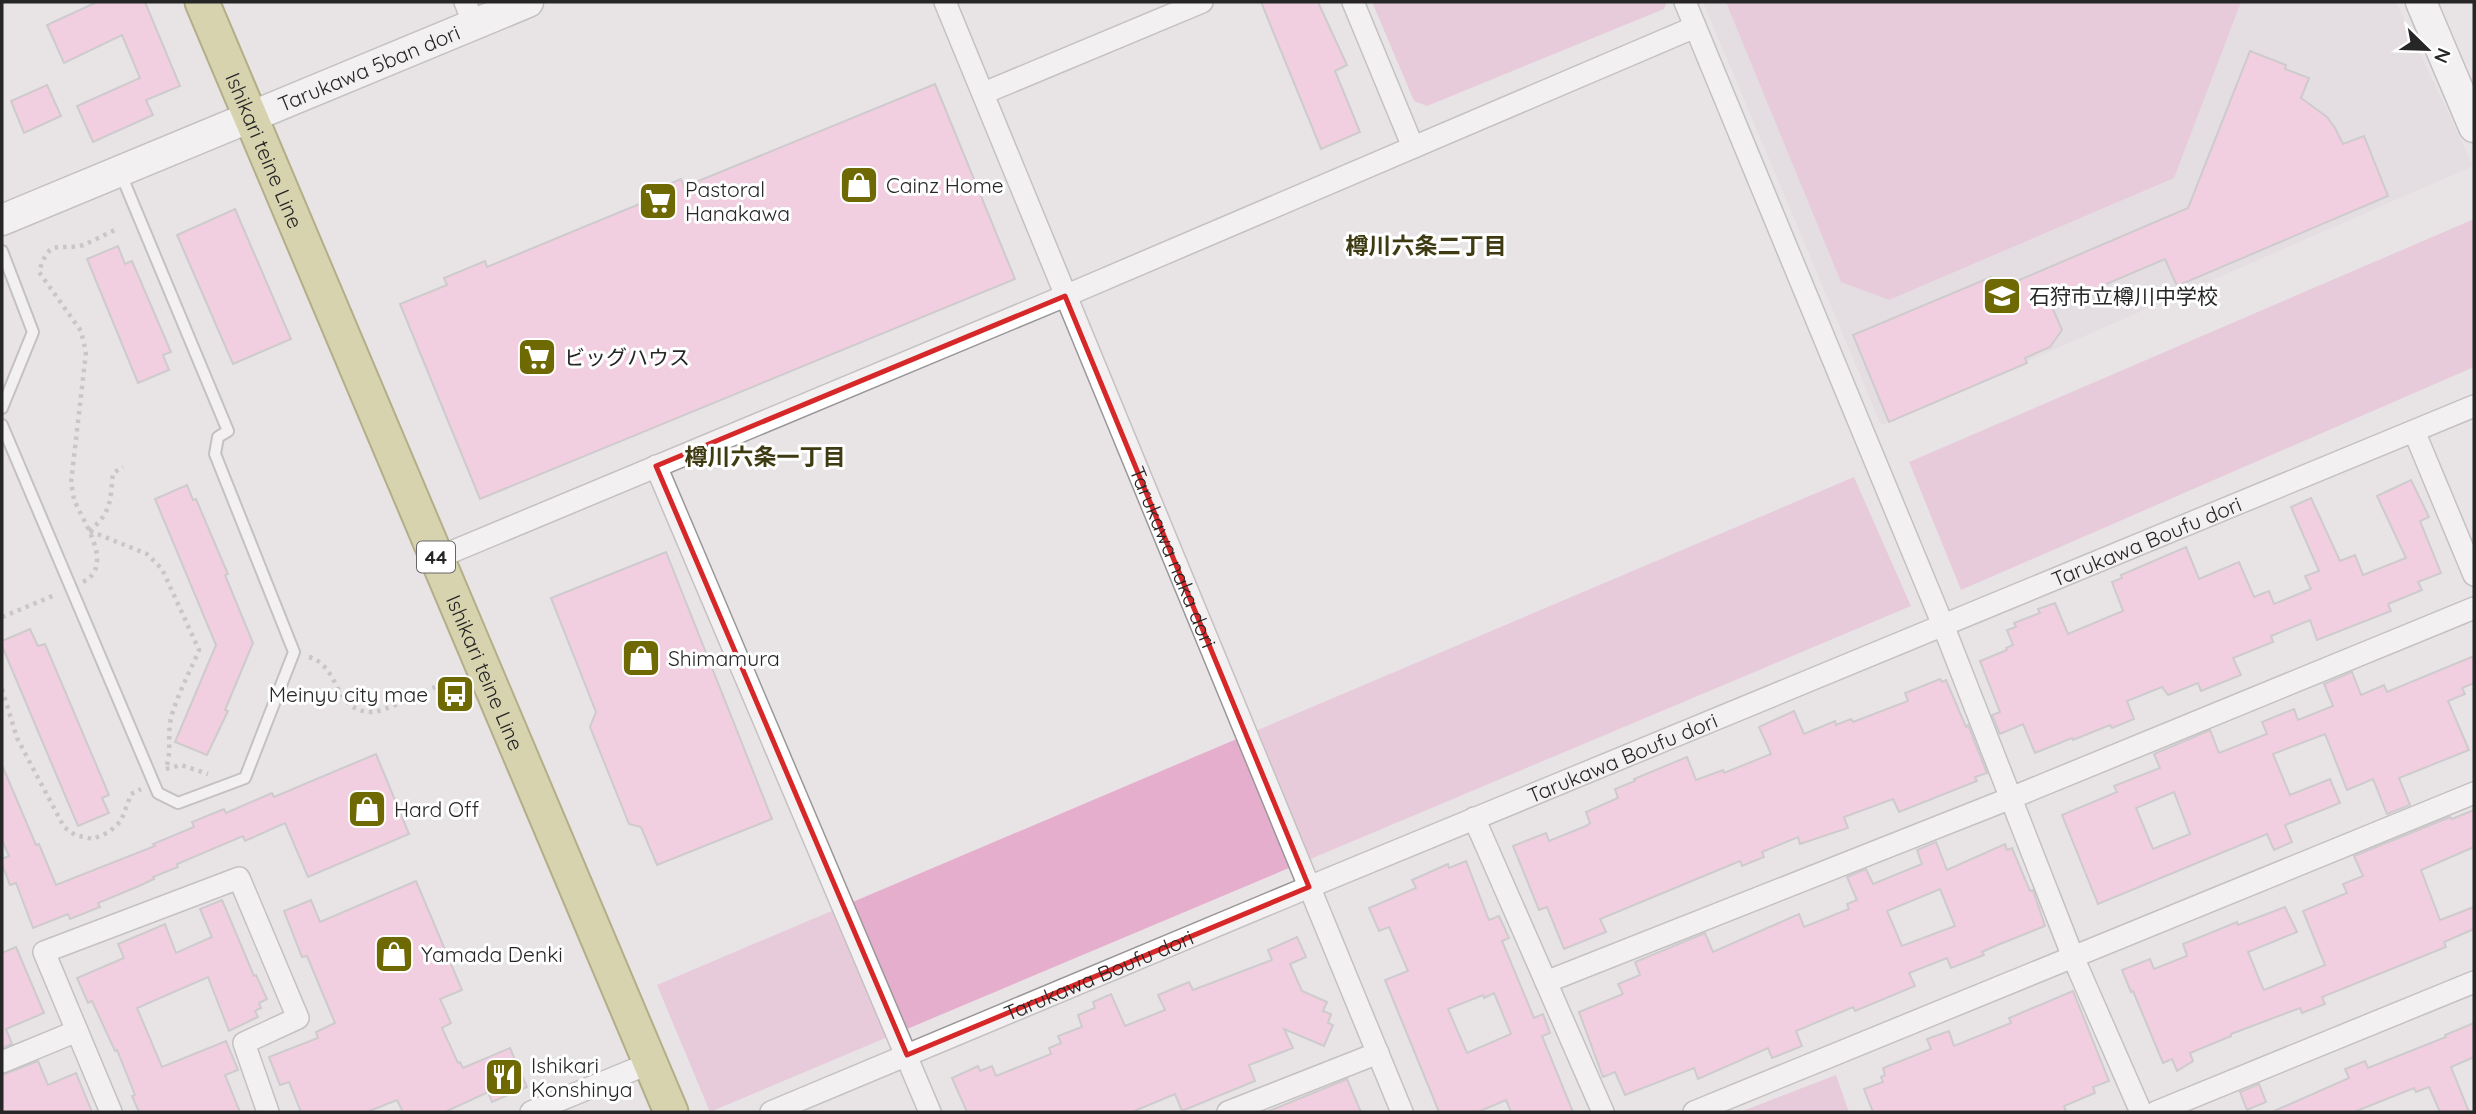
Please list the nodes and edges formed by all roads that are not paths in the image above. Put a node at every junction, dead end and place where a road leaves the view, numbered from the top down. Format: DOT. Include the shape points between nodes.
graph roads {
  1 [pos="202,2"];
  2 [pos="528,2"];
  3 [pos="945,2"];
  4 [pos="1202,2"];
  5 [pos="1353,2"];
  6 [pos="1685,2"];
  7 [pos="2421,2"];
  8 [pos="470,13"];
  9 [pos="1695,27"];
  10 [pos="984,93"];
  11 [pos="250,117"];
  12 [pos="2474,127"];
  13 [pos="1413,147"];
  14 [pos="119,172"];
  15 [pos="2,220"];
  16 [pos="2,251"];
  17 [pos="1065,296"];
  18 [pos="2474,406"];
  19 [pos="2,408"];
  20 [pos="2,425"];
  21 [pos="2414,431"];
  22 [pos="656,466"];
  23 [pos="437,558"];
  24 [pos="2474,575"];
  25 [pos="2474,608"];
  26 [pos="1943,625"];
  27 [pos="2474,793"];
  28 [pos="2011,797"];
  29 [pos="1474,818"];
  30 [pos="1309,887"];
  31 [pos="2073,957"];
  32 [pos="1546,982"];
  33 [pos="2474,982"];
  34 [pos="77,1031"];
  35 [pos="1378,1053"];
  36 [pos="907,1055"];
  37 [pos="2,1062"];
  38 [pos="650,1063"];
  39 [pos="1235,1111"];
  40 [pos="111,1112"];
  41 [pos="268,1112"];
  42 [pos="531,1112"];
  43 [pos="671,1112"];
  44 [pos="771,1112"];
  45 [pos="930,1112"];
  46 [pos="1402,1112"];
  47 [pos="1603,1112"];
  48 [pos="1695,1112"];
  49 [pos="2141,1112"];
  50 [pos="2156,1112"];
  1 -- 11 [label="main road, Ishikari teine Line / 44"];
  2 -- 8 [label="street, Tarukawa 5ban dori"];
  3 -- 10 [label="street, Tarukawa naka dori"];
  4 -- 10 [label="street"];
  5 -- 13 [label="street"];
  6 -- 9 [label="street"];
  7 -- 12 [label="street"];
  8 -- 11 [label="street, Tarukawa 5ban dori"];
  9 -- 13 [label="street"];
  9 -- 26 [label="street"];
  10 -- 17 [label="street, Tarukawa naka dori"];
  11 -- 14 [label="street, Tarukawa 5ban dori"];
  11 -- 23 [label="main road, Ishikari teine Line / 44"];
  13 -- 17 [label="street"];
  14 -- 15 [label="street, Tarukawa 5ban dori"];
  14 -- 20 [label="lane" via="228,431 218,437 215,454 294,652 245,778 178,803 158,793"];
  16 -- 19 [label="lane" via="33,332"];
  17 -- 22 [label="street"];
  17 -- 30 [label="street, Tarukawa naka dori"];
  18 -- 21 [label="street, Tarukawa Boufu dori"];
  21 -- 24 [label="street"];
  21 -- 26 [label="street, Tarukawa Boufu dori"];
  22 -- 23 [label="street"];
  22 -- 36 [label="street"];
  23 -- 38 [label="main road, Ishikari teine Line / 44"];
  25 -- 28 [label="street"];
  26 -- 28 [label="street"];
  26 -- 29 [label="street, Tarukawa Boufu dori"];
  27 -- 31 [label="street"];
  28 -- 31 [label="street"];
  28 -- 32 [label="street"];
  29 -- 30 [label="street, Tarukawa Boufu dori"];
  29 -- 32 [label="street"];
  30 -- 35 [label="street, Tarukawa naka dori"];
  30 -- 36 [label="street, Tarukawa Boufu dori"];
  31 -- 48 [label="street"];
  31 -- 49 [label="street"];
  32 -- 47 [label="street"];
  33 -- 50 [label="street"];
  34 -- 37 [label="street"];
  34 -- 40 [label="street"];
  34 -- 41 [label="street" via="44,952 239,878 298,1018 244,1043"];
  35 -- 39 [label="street"];
  35 -- 46 [label="street, Tarukawa naka dori"];
  36 -- 44 [label="street, Tarukawa Boufu dori"];
  36 -- 45 [label="street"];
  38 -- 42 [label="street"];
  38 -- 43 [label="main road, Ishikari teine Line / 44"];
}
